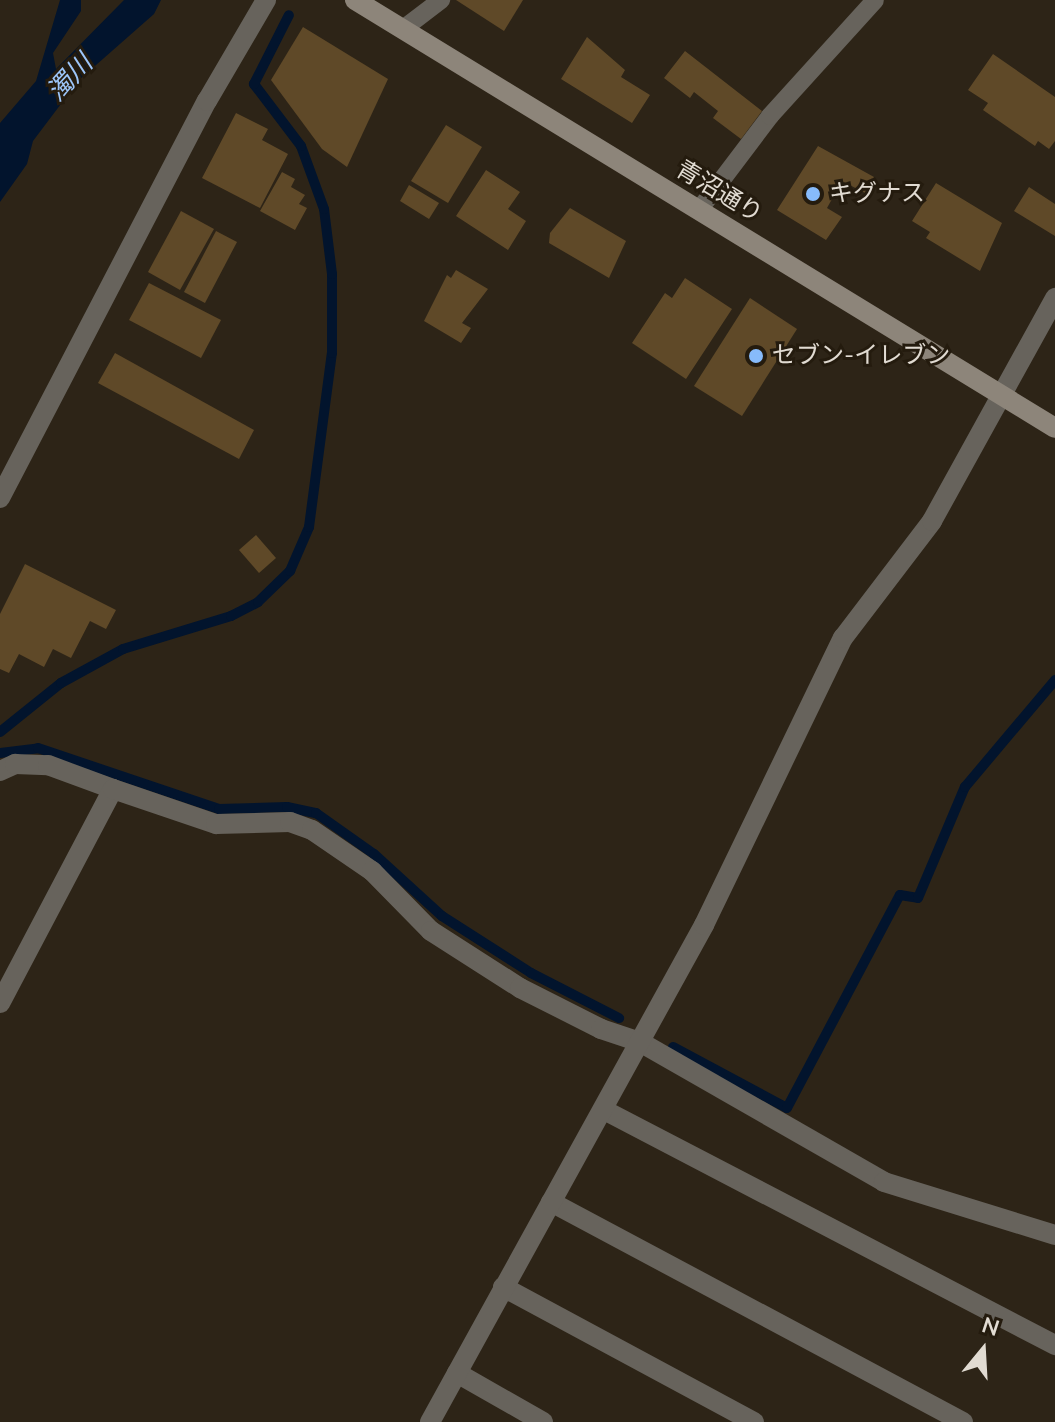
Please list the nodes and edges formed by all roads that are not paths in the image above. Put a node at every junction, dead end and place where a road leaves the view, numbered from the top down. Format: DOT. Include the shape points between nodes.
graph roads {
  1 [pos="266,0"];
  2 [pos="355,0"];
  3 [pos="441,0"];
  4 [pos="875,0"];
  5 [pos="403,29"];
  6 [pos="699,210"];
  7 [pos="1055,298"];
  8 [pos="998,393"];
  9 [pos="1055,428"];
  10 [pos="0,498"];
  11 [pos="0,771"];
  12 [pos="113,789"];
  13 [pos="0,1003"];
  14 [pos="640,1042"];
  15 [pos="604,1110"];
  16 [pos="551,1202"];
  17 [pos="1055,1235"];
  18 [pos="503,1287"];
  19 [pos="1055,1345"];
  20 [pos="457,1373"];
  21 [pos="430,1422"];
  22 [pos="543,1422"];
  23 [pos="754,1422"];
  24 [pos="963,1422"];
  1 -- 10 [label="street" via="207,101"];
  2 -- 5 [label="street, 青沼通り"];
  3 -- 5 [label="lane"];
  4 -- 6 [label="lane" via="770,116"];
  5 -- 6 [label="street, 青沼通り"];
  6 -- 8 [label="street, 青沼通り"];
  7 -- 8 [label="street"];
  8 -- 9 [label="street, 青沼通り"];
  8 -- 14 [label="street" via="932,521 843,638 704,925"];
  11 -- 12 [label="street" via="15,764 48,765"];
  12 -- 13 [label="street"];
  12 -- 14 [label="street" via="216,824 290,822 312,830 372,871 431,931 520,988 601,1029"];
  14 -- 15 [label="street"];
  14 -- 17 [label="street" via="884,1182"];
  15 -- 16 [label="street"];
  15 -- 19 [label="street"];
  16 -- 18 [label="street"];
  16 -- 24 [label="street"];
  18 -- 20 [label="street"];
  18 -- 23 [label="street"];
  20 -- 21 [label="street"];
  20 -- 22 [label="street"];
}
